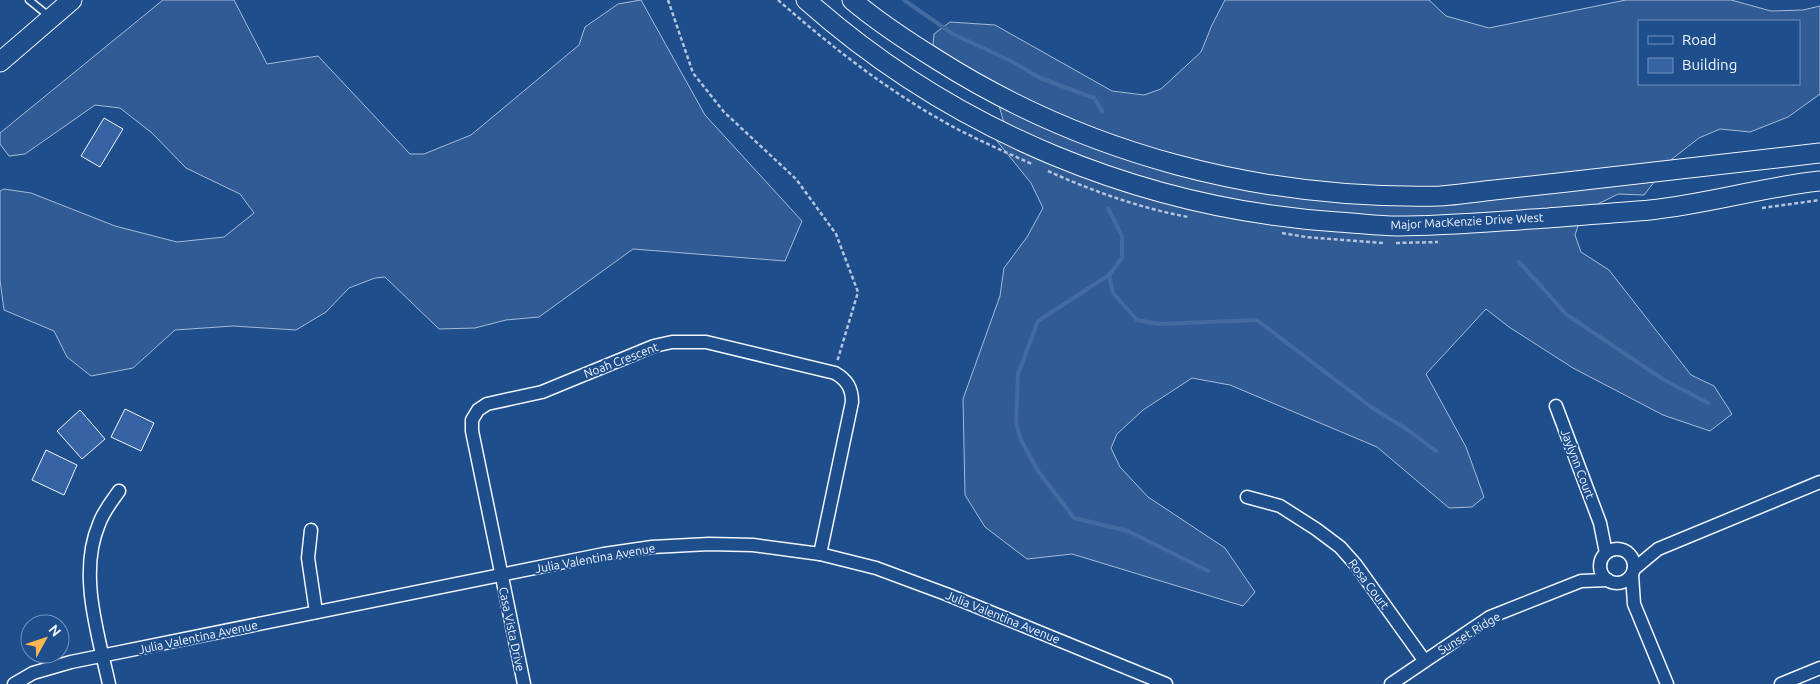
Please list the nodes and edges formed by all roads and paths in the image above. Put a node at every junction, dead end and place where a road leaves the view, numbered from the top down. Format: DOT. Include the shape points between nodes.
graph roads {
  1 [pos="29,0"];
  2 [pos="72,0"];
  3 [pos="668,0"];
  4 [pos="806,0"];
  5 [pos="852,0"];
  6 [pos="51,18"];
  7 [pos="0,62"];
  8 [pos="1820,153"];
  9 [pos="1820,181"];
  10 [pos="837,363"];
  11 [pos="1556,406"];
  12 [pos="1820,482"];
  13 [pos="119,491"];
  14 [pos="1247,497"];
  15 [pos="1600,523"];
  16 [pos="311,530"];
  17 [pos="1658,549"];
  18 [pos="1623,550"];
  19 [pos="820,554"];
  20 [pos="1604,556"];
  21 [pos="1633,572"];
  22 [pos="501,575"];
  23 [pos="1580,581"];
  24 [pos="1611,581"];
  25 [pos="1634,604"];
  26 [pos="316,612"];
  27 [pos="103,656"];
  28 [pos="1424,660"];
  29 [pos="1820,668"];
  30 [pos="14,684"];
  31 [pos="109,684"];
  32 [pos="524,684"];
  33 [pos="1166,684"];
  34 [pos="1391,684"];
  35 [pos="1667,684"];
  36 [pos="1781,684"];
  1 -- 6 [label="lane"];
  2 -- 6 [label="main road"];
  3 -- 10 [label="path" via="693,73 724,112 796,179 836,234 858,292"];
  4 -- 9 [label="main road, Major MacKenzie Drive West" via="832,23 922,87 1013,137 1103,175 1228,207 1300,219 1395,226 1473,223 1652,209"];
  5 -- 8 [label="main road" via="964,77 1022,109 1070,130 1194,170 1304,190 1372,196 1443,196"];
  6 -- 7 [label="main road"];
  11 -- 15 [label="street, Jaylynn Court"];
  12 -- 17 [label="street"];
  13 -- 27 [label="street" via="99,523 90,553 89,581"];
  14 -- 28 [label="street, Rosa Court" via="1280,506 1340,547"];
  15 -- 18 [label="street, Jaylynn Court"];
  15 -- 20 [label="street, Jaylynn Court"];
  16 -- 26 [label="street" via="308,558"];
  17 -- 18 [label="street"];
  17 -- 21 [label="street"];
  18 -- 20 [label="street" via="1612,549"];
  18 -- 21 [label="street" via="1633,560"];
  19 -- 22 [label="street, Julia Valentina Avenue" via="753,545 681,545 604,554"];
  19 -- 22 [label="street, Noah Crescent" via="852,402 852,394 844,378 835,373 706,342 672,342 654,346 542,392 487,404 478,410 472,420 472,431"];
  19 -- 33 [label="street, Julia Valentina Avenue" via="912,581"];
  20 -- 23 [label="street, Sunset Ridge"];
  20 -- 24 [label="street" via="1601,570"];
  21 -- 24 [label="street" via="1620,582"];
  21 -- 25 [label="street"];
  22 -- 26 [label="street, Julia Valentina Avenue"];
  22 -- 32 [label="street, Casa Vista Drive"];
  23 -- 24 [label="street, Sunset Ridge"];
  23 -- 28 [label="street, Sunset Ridge" via="1490,617"];
  24 -- 25 [label="street"];
  25 -- 35 [label="street"];
  26 -- 27 [label="street, Julia Valentina Avenue"];
  27 -- 30 [label="street, Julia Valentina Avenue" via="51,667"];
  27 -- 31 [label="street"];
  28 -- 34 [label="street, Sunset Ridge"];
  29 -- 36 [label="street"];
}
